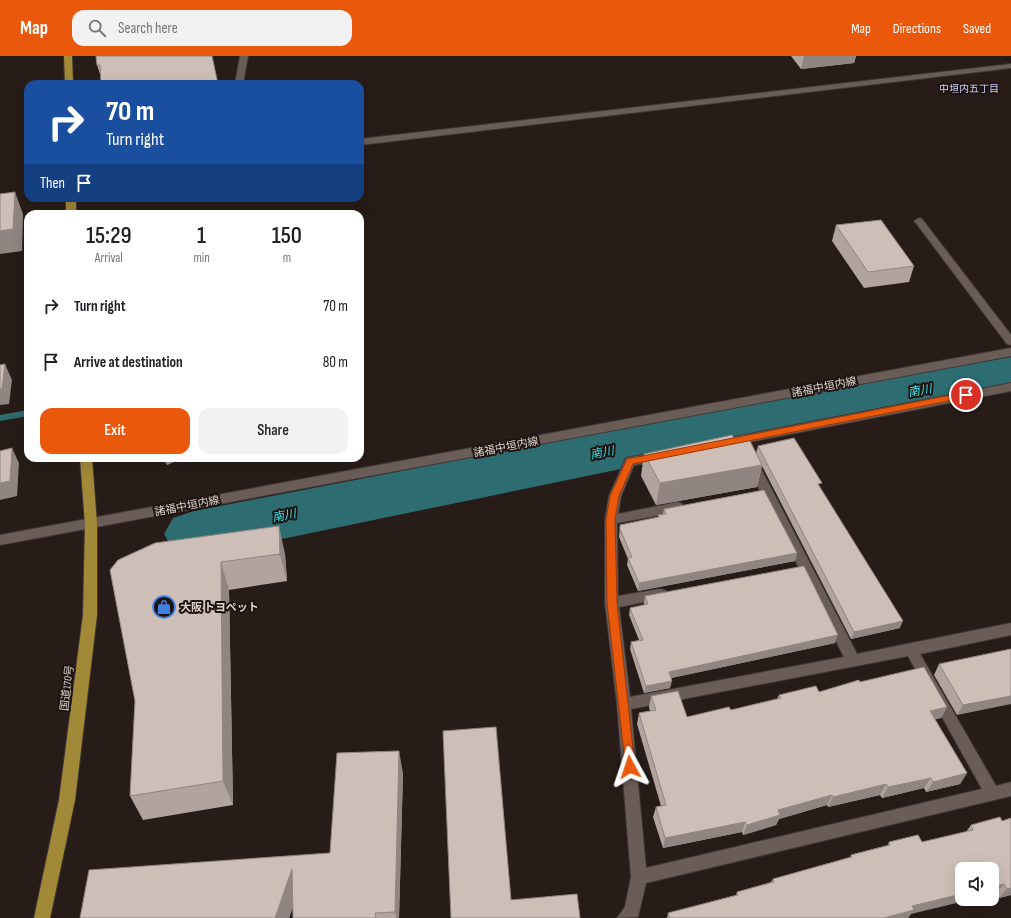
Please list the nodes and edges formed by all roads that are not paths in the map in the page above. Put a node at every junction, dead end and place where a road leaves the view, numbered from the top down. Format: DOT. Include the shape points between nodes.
graph roads {
  1 [pos="68,56"];
  2 [pos="244,56"];
  3 [pos="1011,66"];
  4 [pos="69,80"];
  5 [pos="240,80"];
  6 [pos="364,142"];
  7 [pos="919,222"];
  8 [pos="1011,342"];
  9 [pos="1011,352"];
  10 [pos="1011,387"];
  11 [pos="741,440"];
  12 [pos="726,443"];
  13 [pos="667,454"];
  14 [pos="86,462"];
  15 [pos="766,491"];
  16 [pos="750,494"];
  17 [pos="688,505"];
  18 [pos="611,520"];
  19 [pos="91,524"];
  20 [pos="0,540"];
  21 [pos="804,566"];
  22 [pos="789,569"];
  23 [pos="674,591"];
  24 [pos="612,603"];
  25 [pos="1011,629"];
  26 [pos="911,650"];
  27 [pos="852,660"];
  28 [pos="624,704"];
  29 [pos="1011,789"];
  30 [pos="993,794"];
  31 [pos="639,877"];
  32 [pos="42,918"];
  33 [pos="625,918"];
  1 -- 4 [label="highway"];
  2 -- 5 [label="street"];
  3 -- 6 [label="street"];
  7 -- 8 [label="street"];
  9 -- 19 [label="street, 諸福中垣内線"];
  10 -- 11 [label="street"];
  11 -- 12 [label="street"];
  11 -- 15 [label="street"];
  13 -- 18 [label="street" via="630,461 615,496"];
  14 -- 19 [label="highway, 国道170号"];
  15 -- 16 [label="street"];
  15 -- 21 [label="street"];
  17 -- 18 [label="street"];
  18 -- 24 [label="street"];
  19 -- 20 [label="street, 諸福中垣内線"];
  19 -- 32 [label="highway, 国道170号" via="90,615 67,800"];
  21 -- 22 [label="street"];
  21 -- 27 [label="street"];
  23 -- 24 [label="street"];
  24 -- 28 [label="street"];
  25 -- 26 [label="street"];
  26 -- 27 [label="street"];
  26 -- 30 [label="street"];
  27 -- 28 [label="street"];
  28 -- 31 [label="street"];
  29 -- 30 [label="street"];
  30 -- 31 [label="street"];
  31 -- 33 [label="street" via="632,911"];
}
